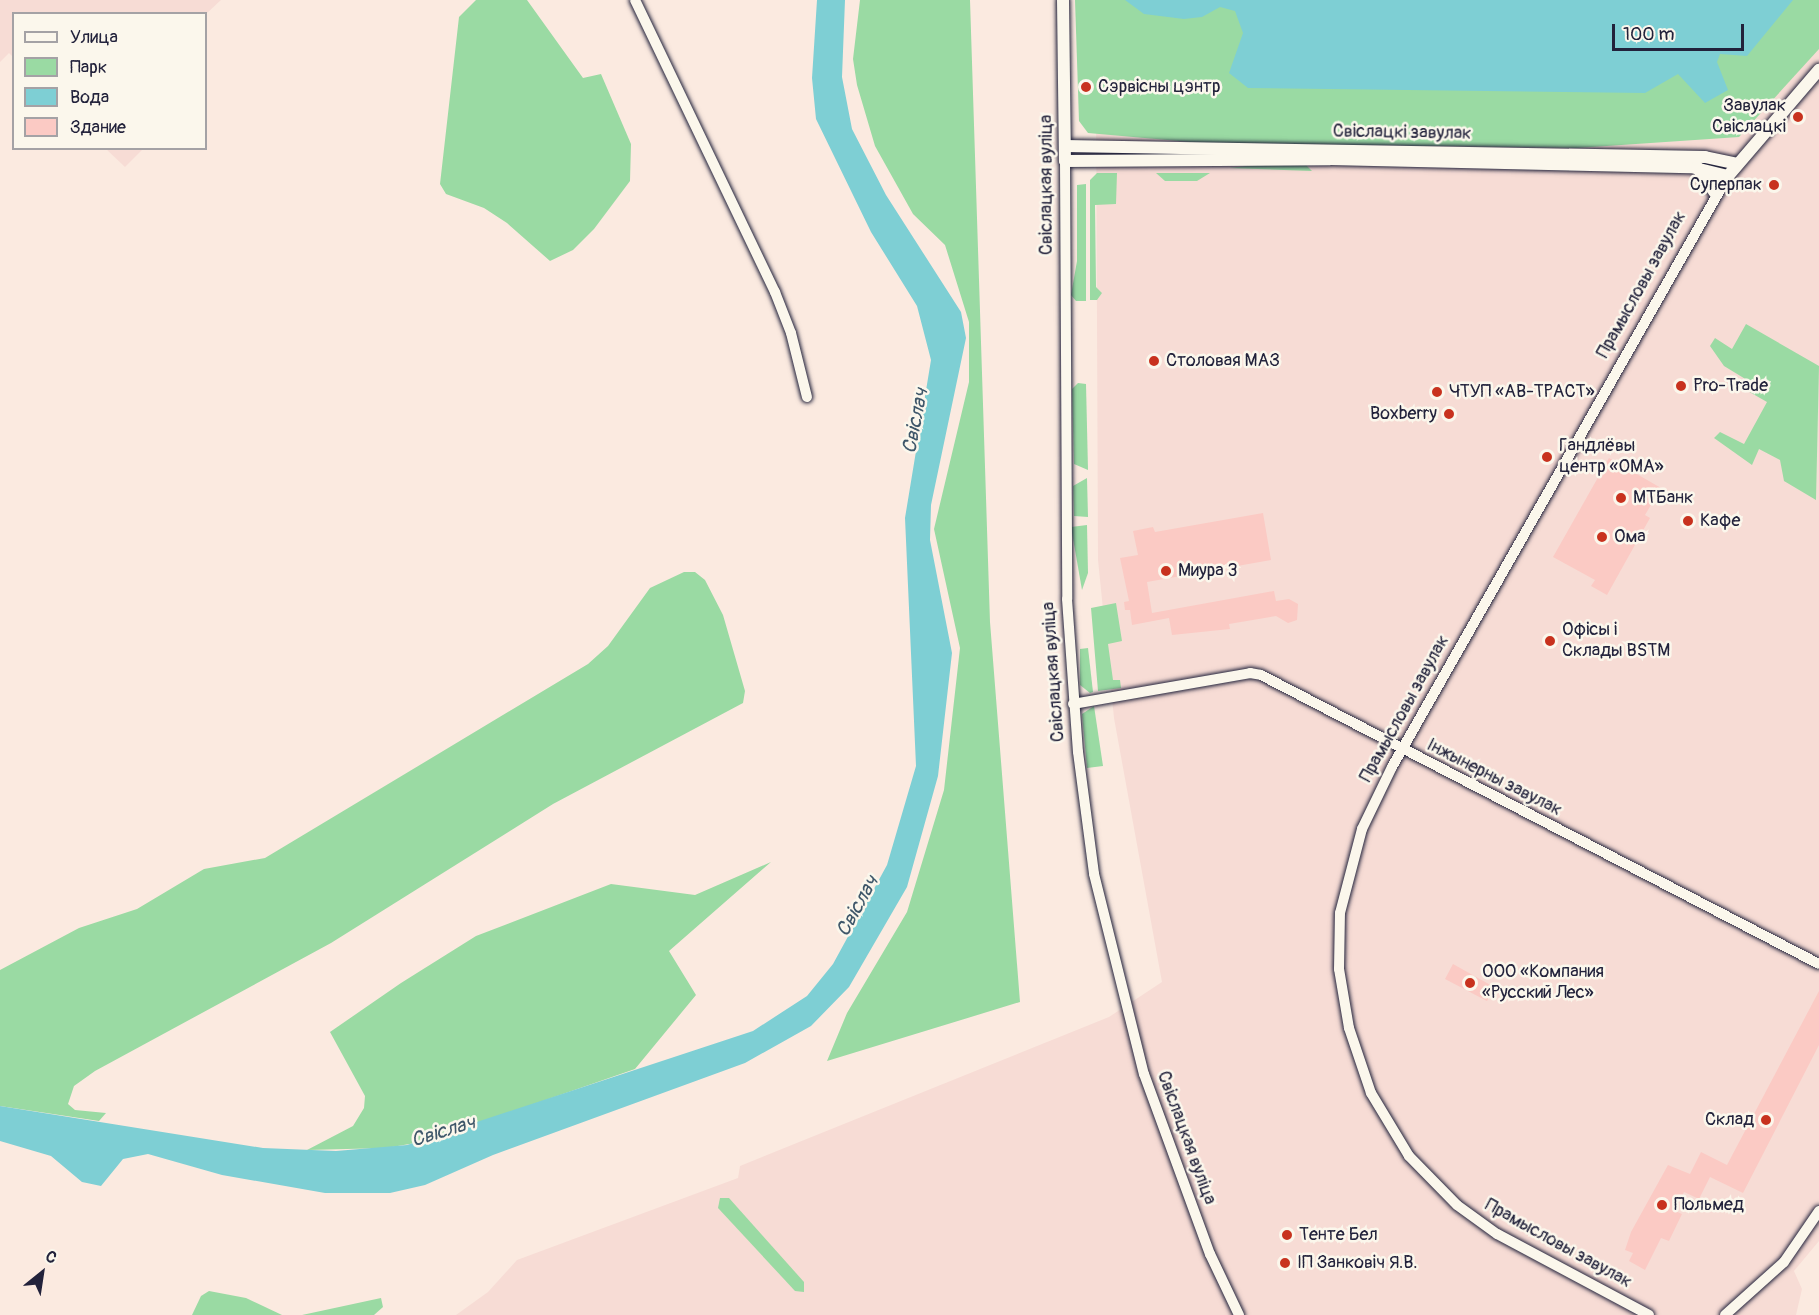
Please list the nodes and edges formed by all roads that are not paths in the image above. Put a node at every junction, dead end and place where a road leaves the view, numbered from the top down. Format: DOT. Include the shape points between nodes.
graph roads {
  1 [pos="635,0"];
  2 [pos="1063,0"];
  3 [pos="1819,70"];
  4 [pos="1065,146"];
  5 [pos="1065,161"];
  6 [pos="1737,164"];
  7 [pos="1697,167"];
  8 [pos="1728,176"];
  9 [pos="1714,193"];
  10 [pos="807,397"];
  11 [pos="1073,704"];
  12 [pos="1402,750"];
  13 [pos="1819,964"];
  14 [pos="1819,1211"];
  15 [pos="1239,1315"];
  16 [pos="1649,1315"];
  17 [pos="1725,1315"];
  1 -- 10 [label="street" via="775,292"];
  2 -- 4 [label="main road, Свіслацкая вуліца"];
  3 -- 6 [label="main road, Прамысловы завулак"];
  4 -- 5 [label="main road, Свіслацкая вуліца"];
  4 -- 6 [label="main road, Свіслацкі завулак" via="1706,157"];
  5 -- 7 [label="main road, Свіслацкі завулак" via="1330,159"];
  5 -- 11 [label="street, Свіслацкая вуліца" via="1067,599"];
  6 -- 8 [label="main road, Прамысловы завулак"];
  7 -- 8 [label="main road, Свіслацкі завулак"];
  7 -- 9 [label="main road"];
  8 -- 9 [label="street, Прамысловы завулак"];
  9 -- 12 [label="street, Прамысловы завулак"];
  11 -- 12 [label="street, Інжынерны завулак" via="1250,673 1271,680"];
  11 -- 15 [label="street, Свіслацкая вуліца" via="1094,874 1121,998 1168,1143"];
  12 -- 13 [label="street, Інжынерны завулак"];
  12 -- 16 [label="street, Прамысловы завулак" via="1362,829 1340,912 1342,999 1371,1093 1409,1156 1456,1205 1525,1250"];
  14 -- 17 [label="street" via="1784,1262"];
}
